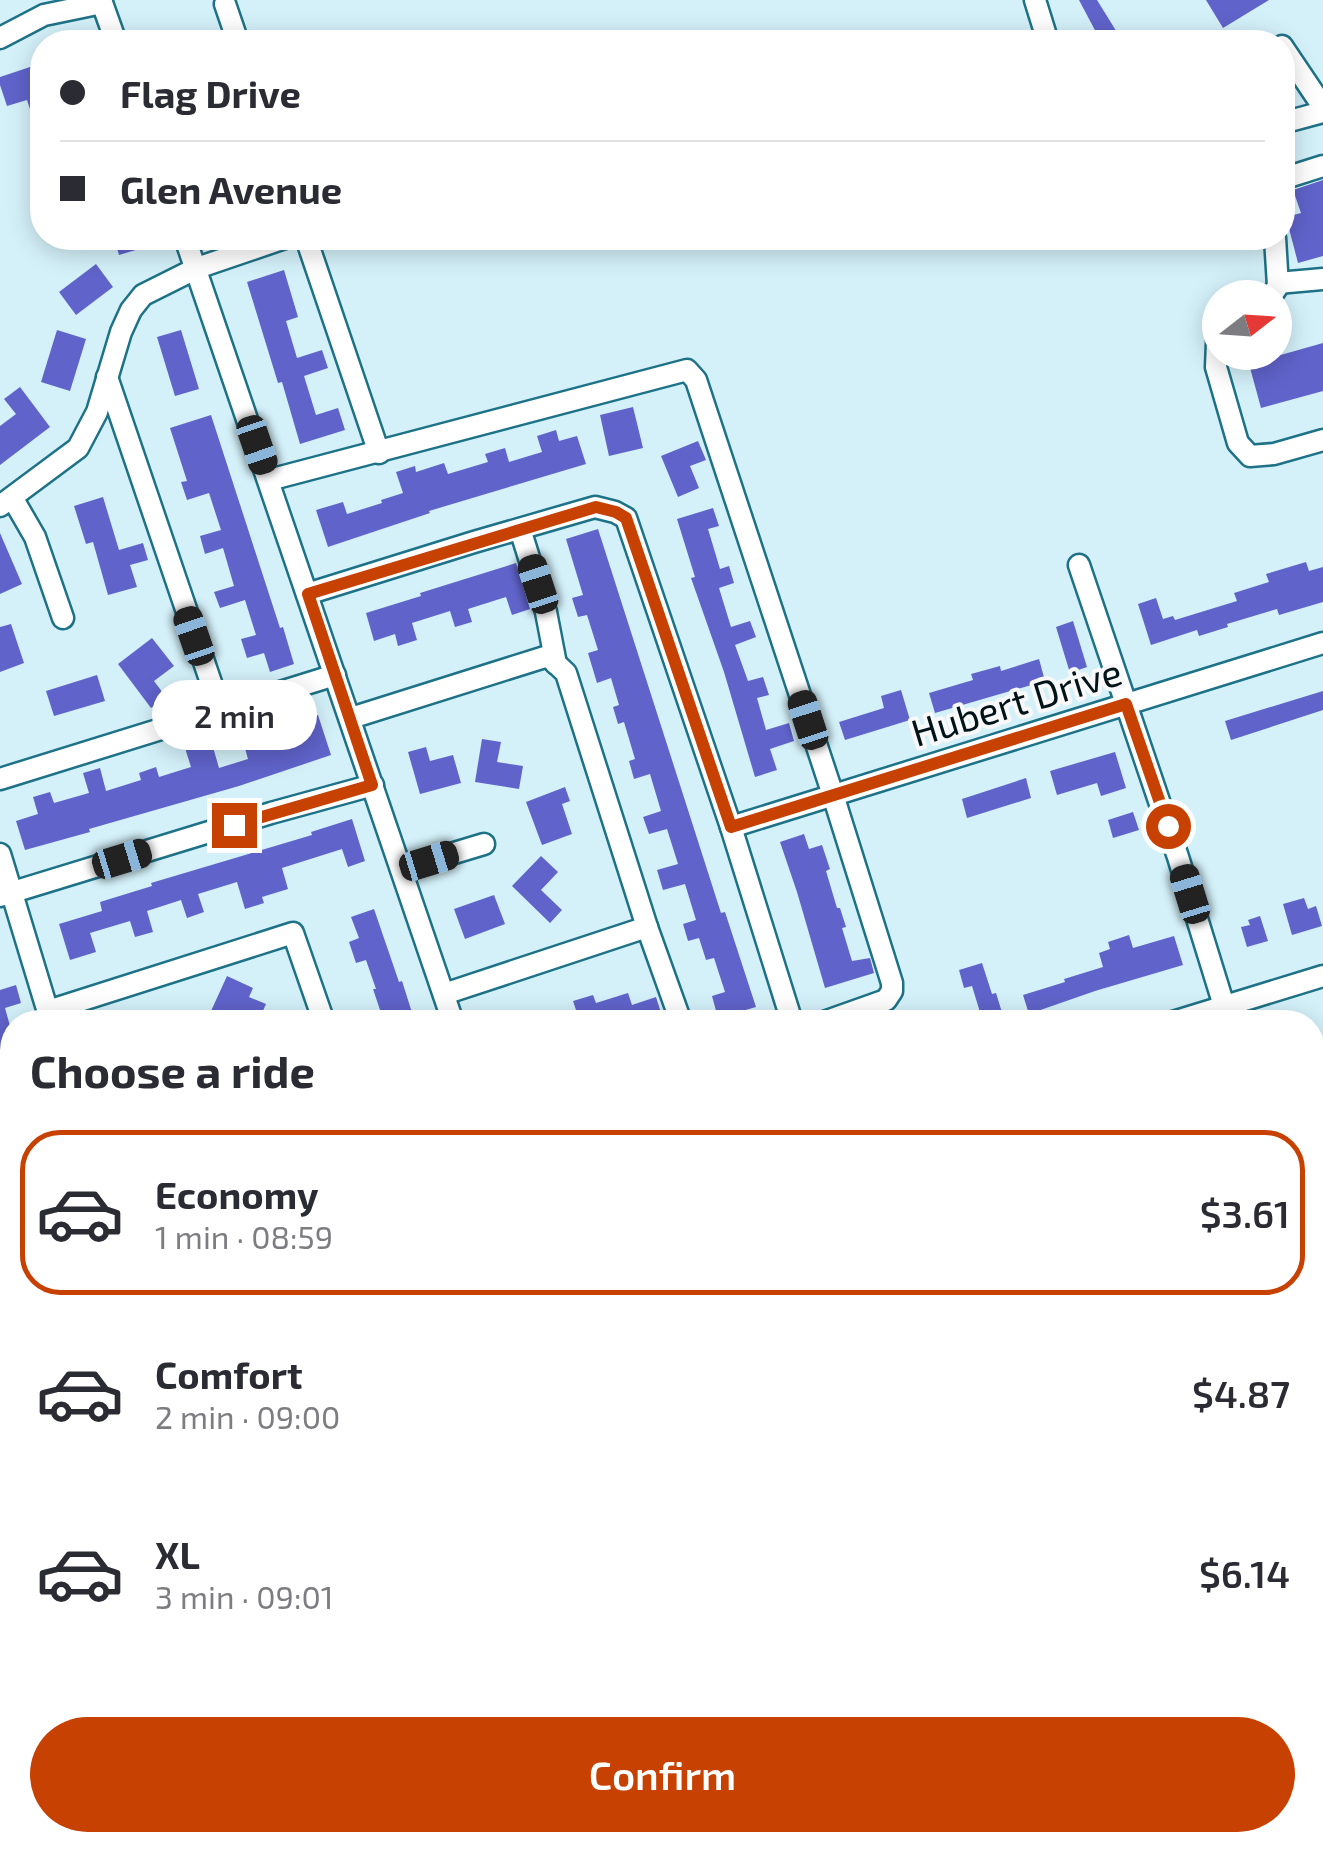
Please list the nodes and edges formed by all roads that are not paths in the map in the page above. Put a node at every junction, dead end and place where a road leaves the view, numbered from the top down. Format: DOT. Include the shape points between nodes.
graph roads {
  1 [pos="1034,0"];
  2 [pos="102,1"];
  3 [pos="225,4"];
  4 [pos="112,30"];
  5 [pos="234,30"];
  6 [pos="1044,30"];
  7 [pos="0,38"];
  8 [pos="1295,65"];
  9 [pos="1323,109"];
  10 [pos="1295,119"];
  11 [pos="1323,166"];
  12 [pos="1295,174"];
  13 [pos="190,250"];
  14 [pos="250,250"];
  15 [pos="310,250"];
  16 [pos="1275,250"];
  17 [pos="197,268"];
  18 [pos="1274,280"];
  19 [pos="1323,280"];
  20 [pos="1292,286"];
  21 [pos="1217,370"];
  22 [pos="107,377"];
  23 [pos="1323,440"];
  24 [pos="379,453"];
  25 [pos="269,480"];
  26 [pos="6,502"];
  27 [pos="520,528"];
  28 [pos="1079,565"];
  29 [pos="308,594"];
  30 [pos="63,618"];
  31 [pos="1323,644"];
  32 [pos="556,664"];
  33 [pos="335,676"];
  34 [pos="1126,704"];
  35 [pos="220,710"];
  36 [pos="351,718"];
  37 [pos="0,779"];
  38 [pos="372,785"];
  39 [pos="834,795"];
  40 [pos="731,827"];
  41 [pos="484,844"];
  42 [pos="0,854"];
  43 [pos="401,869"];
  44 [pos="6,895"];
  45 [pos="648,927"];
  46 [pos="1323,976"];
  47 [pos="444,994"];
  48 [pos="47,1010"];
  49 [pos="70,1010"];
  50 [pos="320,1010"];
  51 [pos="450,1010"];
  52 [pos="677,1010"];
  53 [pos="788,1010"];
  54 [pos="858,1010"];
  55 [pos="1225,1010"];
  56 [pos="1239,1010"];
  1 -- 6 [label="street"];
  2 -- 4 [label="street"];
  2 -- 7 [label="street" via="44,15"];
  3 -- 5 [label="street"];
  8 -- 9 [label="street"];
  9 -- 10 [label="street"];
  11 -- 12 [label="street"];
  13 -- 17 [label="street"];
  14 -- 17 [label="street"];
  15 -- 24 [label="street"];
  16 -- 18 [label="street"];
  17 -- 22 [label="street" via="143,295 121,332"];
  17 -- 25 [label="street"];
  19 -- 20 [label="street"];
  21 -- 23 [label="street" via="1238,443 1250,456"];
  22 -- 26 [label="street" via="78,448"];
  22 -- 35 [label="street"];
  24 -- 25 [label="street"];
  24 -- 39 [label="street" via="687,370 696,380"];
  25 -- 29 [label="street"];
  26 -- 30 [label="street" via="35,537"];
  27 -- 29 [label="street"];
  27 -- 32 [label="street"];
  27 -- 40 [label="street" via="596,507 626,518"];
  28 -- 34 [label="street"];
  29 -- 33 [label="street"];
  31 -- 34 [label="street, Hubert Drive"];
  32 -- 36 [label="street" via="548,656"];
  32 -- 45 [label="street" via="566,672"];
  33 -- 35 [label="street"];
  33 -- 36 [label="street"];
  34 -- 39 [label="street, Hubert Drive"];
  34 -- 55 [label="street"];
  35 -- 37 [label="street"];
  36 -- 38 [label="street"];
  38 -- 43 [label="street"];
  38 -- 44 [label="street"];
  39 -- 40 [label="street, Hubert Drive"];
  39 -- 54 [label="street" via="892,983 886,1000"];
  40 -- 53 [label="street"];
  41 -- 43 [label="street"];
  42 -- 44 [label="street"];
  43 -- 47 [label="street"];
  44 -- 48 [label="street"];
  45 -- 47 [label="street"];
  45 -- 52 [label="street"];
  46 -- 56 [label="street"];
  47 -- 51 [label="street"];
  49 -- 50 [label="street" via="293,933"];
}
